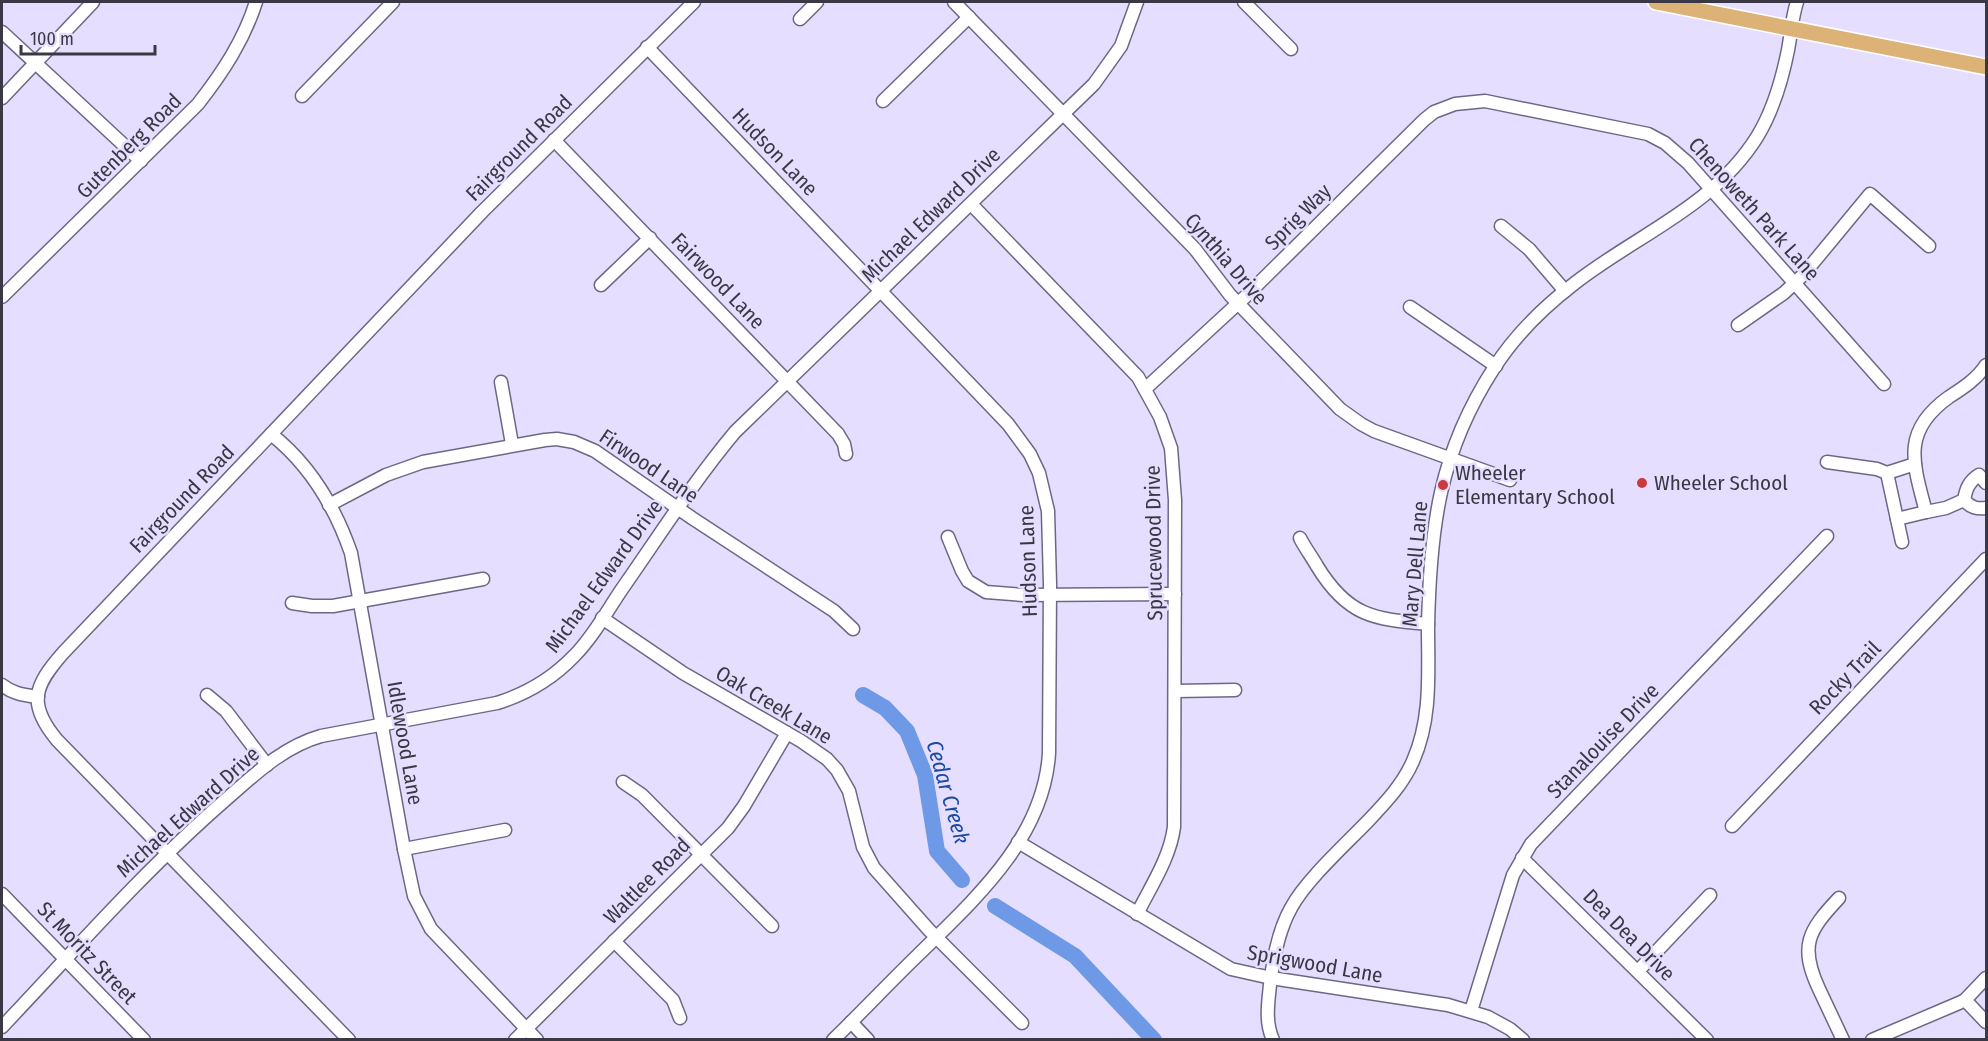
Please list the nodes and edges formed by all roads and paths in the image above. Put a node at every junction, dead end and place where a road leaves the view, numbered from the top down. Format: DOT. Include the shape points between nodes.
graph roads {
  1 [pos="93,2"];
  2 [pos="256,2"];
  3 [pos="393,2"];
  4 [pos="694,2"];
  5 [pos="818,2"];
  6 [pos="954,2"];
  7 [pos="1137,2"];
  8 [pos="1244,2"];
  9 [pos="1656,2"];
  10 [pos="1797,2"];
  11 [pos="969,17"];
  12 [pos="800,19"];
  13 [pos="1791,28"];
  14 [pos="2,32"];
  15 [pos="647,47"];
  16 [pos="1291,49"];
  17 [pos="35,63"];
  18 [pos="1986,67"];
  19 [pos="302,96"];
  20 [pos="2,98"];
  21 [pos="883,101"];
  22 [pos="1455,104"];
  23 [pos="1065,114"];
  24 [pos="554,140"];
  25 [pos="141,161"];
  26 [pos="1712,190"];
  27 [pos="971,204"];
  28 [pos="1501,226"];
  29 [pos="650,238"];
  30 [pos="1929,246"];
  31 [pos="1795,283"];
  32 [pos="601,285"];
  33 [pos="881,290"];
  34 [pos="1565,291"];
  35 [pos="2,297"];
  36 [pos="1238,303"];
  37 [pos="1410,307"];
  38 [pos="1738,324"];
  39 [pos="1986,364"];
  40 [pos="1496,366"];
  41 [pos="786,380"];
  42 [pos="501,382"];
  43 [pos="1884,384"];
  44 [pos="1145,389"];
  45 [pos="271,434"];
  46 [pos="512,444"];
  47 [pos="846,454"];
  48 [pos="1450,457"];
  49 [pos="1827,462"];
  50 [pos="1915,464"];
  51 [pos="1887,473"];
  52 [pos="1510,480"];
  53 [pos="1986,483"];
  54 [pos="1964,500"];
  55 [pos="329,505"];
  56 [pos="1986,507"];
  57 [pos="678,508"];
  58 [pos="1926,512"];
  59 [pos="1897,519"];
  60 [pos="1827,536"];
  61 [pos="948,537"];
  62 [pos="1300,538"];
  63 [pos="1902,542"];
  64 [pos="1986,559"];
  65 [pos="483,579"];
  66 [pos="1175,594"];
  67 [pos="1050,595"];
  68 [pos="359,601"];
  69 [pos="292,603"];
  70 [pos="602,618"];
  71 [pos="1428,624"];
  72 [pos="853,629"];
  73 [pos="2,685"];
  74 [pos="1235,690"];
  75 [pos="1175,691"];
  76 [pos="207,695"];
  77 [pos="39,697"];
  78 [pos="381,725"];
  79 [pos="787,733"];
  80 [pos="267,765"];
  81 [pos="622,782"];
  82 [pos="1731,826"];
  83 [pos="505,830"];
  84 [pos="1018,842"];
  85 [pos="404,849"];
  86 [pos="167,853"];
  87 [pos="701,855"];
  88 [pos="1522,858"];
  89 [pos="2,894"];
  90 [pos="1710,895"];
  91 [pos="1839,898"];
  92 [pos="1137,914"];
  93 [pos="772,926"];
  94 [pos="936,937"];
  95 [pos="614,940"];
  96 [pos="66,959"];
  97 [pos="1638,971"];
  98 [pos="1271,978"];
  99 [pos="1986,978"];
  100 [pos="1965,1000"];
  101 [pos="1471,1011"];
  102 [pos="680,1018"];
  103 [pos="851,1022"];
  104 [pos="1986,1022"];
  105 [pos="1022,1023"];
  106 [pos="2,1027"];
  107 [pos="526,1028"];
  108 [pos="144,1040"];
  109 [pos="349,1040"];
  110 [pos="515,1040"];
  111 [pos="537,1040"];
  112 [pos="833,1040"];
  113 [pos="868,1040"];
  114 [pos="1273,1040"];
  115 [pos="1523,1040"];
  116 [pos="1707,1040"];
  117 [pos="1843,1040"];
  118 [pos="1872,1040"];
  1 -- 17 [label="street"];
  2 -- 25 [label="street, Gutenberg Road" via="224,70 186,117"];
  3 -- 19 [label="street"];
  4 -- 15 [label="street, Fairground Road"];
  5 -- 12 [label="street"];
  6 -- 11 [label="street, Cynthia Drive"];
  7 -- 23 [label="street, Michael Edward Drive" via="1113,59"];
  8 -- 16 [label="street"];
  9 -- 13 [label="main road"];
  10 -- 13 [label="street, Mary Dell Lane"];
  11 -- 21 [label="street"];
  11 -- 23 [label="street, Cynthia Drive"];
  13 -- 18 [label="main road"];
  13 -- 26 [label="street, Mary Dell Lane" via="1782,76 1765,122 1745,154"];
  14 -- 17 [label="street"];
  15 -- 24 [label="street, Fairground Road"];
  15 -- 33 [label="street, Hudson Lane"];
  17 -- 20 [label="street"];
  17 -- 25 [label="street"];
  22 -- 26 [label="street, Chenoweth Park Lane" via="1485,101 1648,134 1673,149"];
  22 -- 36 [label="street, Sprig Way" via="1424,120"];
  23 -- 27 [label="street, Michael Edward Drive"];
  23 -- 36 [label="street, Cynthia Drive" via="1195,249"];
  24 -- 29 [label="street, Fairwood Lane"];
  24 -- 45 [label="street, Fairground Road"];
  25 -- 35 [label="street, Gutenberg Road"];
  26 -- 31 [label="street, Chenoweth Park Lane"];
  26 -- 34 [label="street, Mary Dell Lane"];
  27 -- 33 [label="street, Michael Edward Drive"];
  27 -- 44 [label="street, Sprucewood Drive" via="1138,377"];
  28 -- 34 [label="street" via="1529,249"];
  29 -- 32 [label="street"];
  29 -- 41 [label="street, Fairwood Lane"];
  30 -- 31 [label="street" via="1870,194"];
  31 -- 38 [label="street"];
  31 -- 43 [label="street, Chenoweth Park Lane"];
  33 -- 41 [label="street, Michael Edward Drive"];
  33 -- 67 [label="street, Hudson Lane" via="1008,424 1030,454 1039,472 1048,511"];
  34 -- 40 [label="street, Mary Dell Lane" via="1534,320"];
  36 -- 44 [label="street, Sprig Way"];
  36 -- 48 [label="street, Cynthia Drive" via="1348,416 1374,431"];
  37 -- 40 [label="street"];
  39 -- 50 [label="street" via="1980,375 1926,416 1916,438"];
  40 -- 48 [label="street, Mary Dell Lane" via="1469,412"];
  41 -- 47 [label="street, Fairwood Lane" via="841,437"];
  41 -- 57 [label="street, Michael Edward Drive" via="735,432"];
  42 -- 46 [label="street"];
  44 -- 66 [label="street, Sprucewood Drive" via="1171,448"];
  45 -- 55 [label="street, Idlewood Lane" via="304,465"];
  45 -- 77 [label="street, Fairground Road" via="63,653 41,683"];
  46 -- 55 [label="street, Firwood Lane" via="407,467"];
  46 -- 57 [label="street, Firwood Lane" via="557,439 574,442 595,451"];
  48 -- 52 [label="street, Cynthia Drive"];
  48 -- 71 [label="street, Mary Dell Lane" via="1432,538"];
  49 -- 51 [label="street"];
  50 -- 51 [label="street"];
  50 -- 58 [label="street"];
  51 -- 59 [label="street"];
  53 -- 54 [label="street" via="1979,475 1972,480"];
  54 -- 56 [label="street" via="1977,509"];
  54 -- 58 [label="street"];
  55 -- 68 [label="street, Idlewood Lane" via="351,553"];
  57 -- 70 [label="street, Michael Edward Drive"];
  57 -- 72 [label="street, Firwood Lane" via="834,611"];
  58 -- 59 [label="street"];
  59 -- 63 [label="street"];
  60 -- 88 [label="street, Stanalouise Drive"];
  61 -- 67 [label="street" via="962,571 980,590"];
  62 -- 71 [label="street" via="1331,586 1351,606 1372,617"];
  64 -- 82 [label="street, Rocky Trail"];
  65 -- 68 [label="street"];
  66 -- 67 [label="street"];
  66 -- 75 [label="street, Sprucewood Drive"];
  67 -- 84 [label="street, Hudson Lane" via="1048,772 1035,813"];
  68 -- 69 [label="street" via="333,606"];
  68 -- 78 [label="street, Idlewood Lane"];
  70 -- 78 [label="street, Michael Edward Drive" via="575,656 555,674 510,699"];
  70 -- 79 [label="street, Oak Creek Lane" via="683,673"];
  71 -- 98 [label="street, Mary Dell Lane" via="1428,706 1413,763 1396,789 1292,906 1276,948"];
  73 -- 77 [label="street" via="10,692"];
  74 -- 75 [label="street"];
  75 -- 92 [label="street, Sprucewood Drive" via="1173,837"];
  76 -- 80 [label="street" via="226,711"];
  77 -- 86 [label="street" via="38,711 57,740"];
  78 -- 80 [label="street, Michael Edward Drive" via="303,741"];
  78 -- 85 [label="street, Idlewood Lane"];
  79 -- 87 [label="street, Waltlee Road" via="744,806"];
  79 -- 94 [label="street, Oak Creek Lane" via="813,748 837,770 849,791 863,847 874,868"];
  80 -- 86 [label="street, Michael Edward Drive"];
  81 -- 87 [label="street" via="642,795"];
  83 -- 85 [label="street"];
  84 -- 92 [label="street, Sprigwood Lane"];
  84 -- 94 [label="street, Hudson Lane" via="996,875"];
  85 -- 107 [label="street, Idlewood Lane" via="414,896 431,929"];
  86 -- 96 [label="street, Michael Edward Drive"];
  86 -- 109 [label="street"];
  87 -- 93 [label="street"];
  87 -- 95 [label="street, Waltlee Road"];
  88 -- 97 [label="street, Dea Dea Drive"];
  88 -- 101 [label="street, Stanalouise Drive" via="1513,875"];
  89 -- 96 [label="street, St Moritz Street"];
  90 -- 97 [label="street"];
  91 -- 117 [label="street" via="1816,924 1807,956 1810,971"];
  92 -- 98 [label="street, Sprigwood Lane" via="1231,969"];
  94 -- 103 [label="street, Hudson Lane"];
  94 -- 105 [label="street, Oak Creek Lane"];
  95 -- 102 [label="street" via="674,1000"];
  95 -- 107 [label="street, Waltlee Road"];
  96 -- 106 [label="street, Michael Edward Drive"];
  96 -- 108 [label="street, St Moritz Street"];
  97 -- 116 [label="street, Dea Dea Drive"];
  98 -- 101 [label="street, Sprigwood Lane"];
  98 -- 114 [label="street, Mary Dell Lane" via="1267,1019"];
  99 -- 100 [label="street"];
  100 -- 104 [label="street"];
  100 -- 118 [label="street"];
  101 -- 115 [label="street, Sprigwood Lane" via="1497,1022"];
  103 -- 112 [label="street, Hudson Lane"];
  103 -- 113 [label="street"];
  107 -- 110 [label="street, Waltlee Road"];
  107 -- 111 [label="street, Idlewood Lane"];
}
